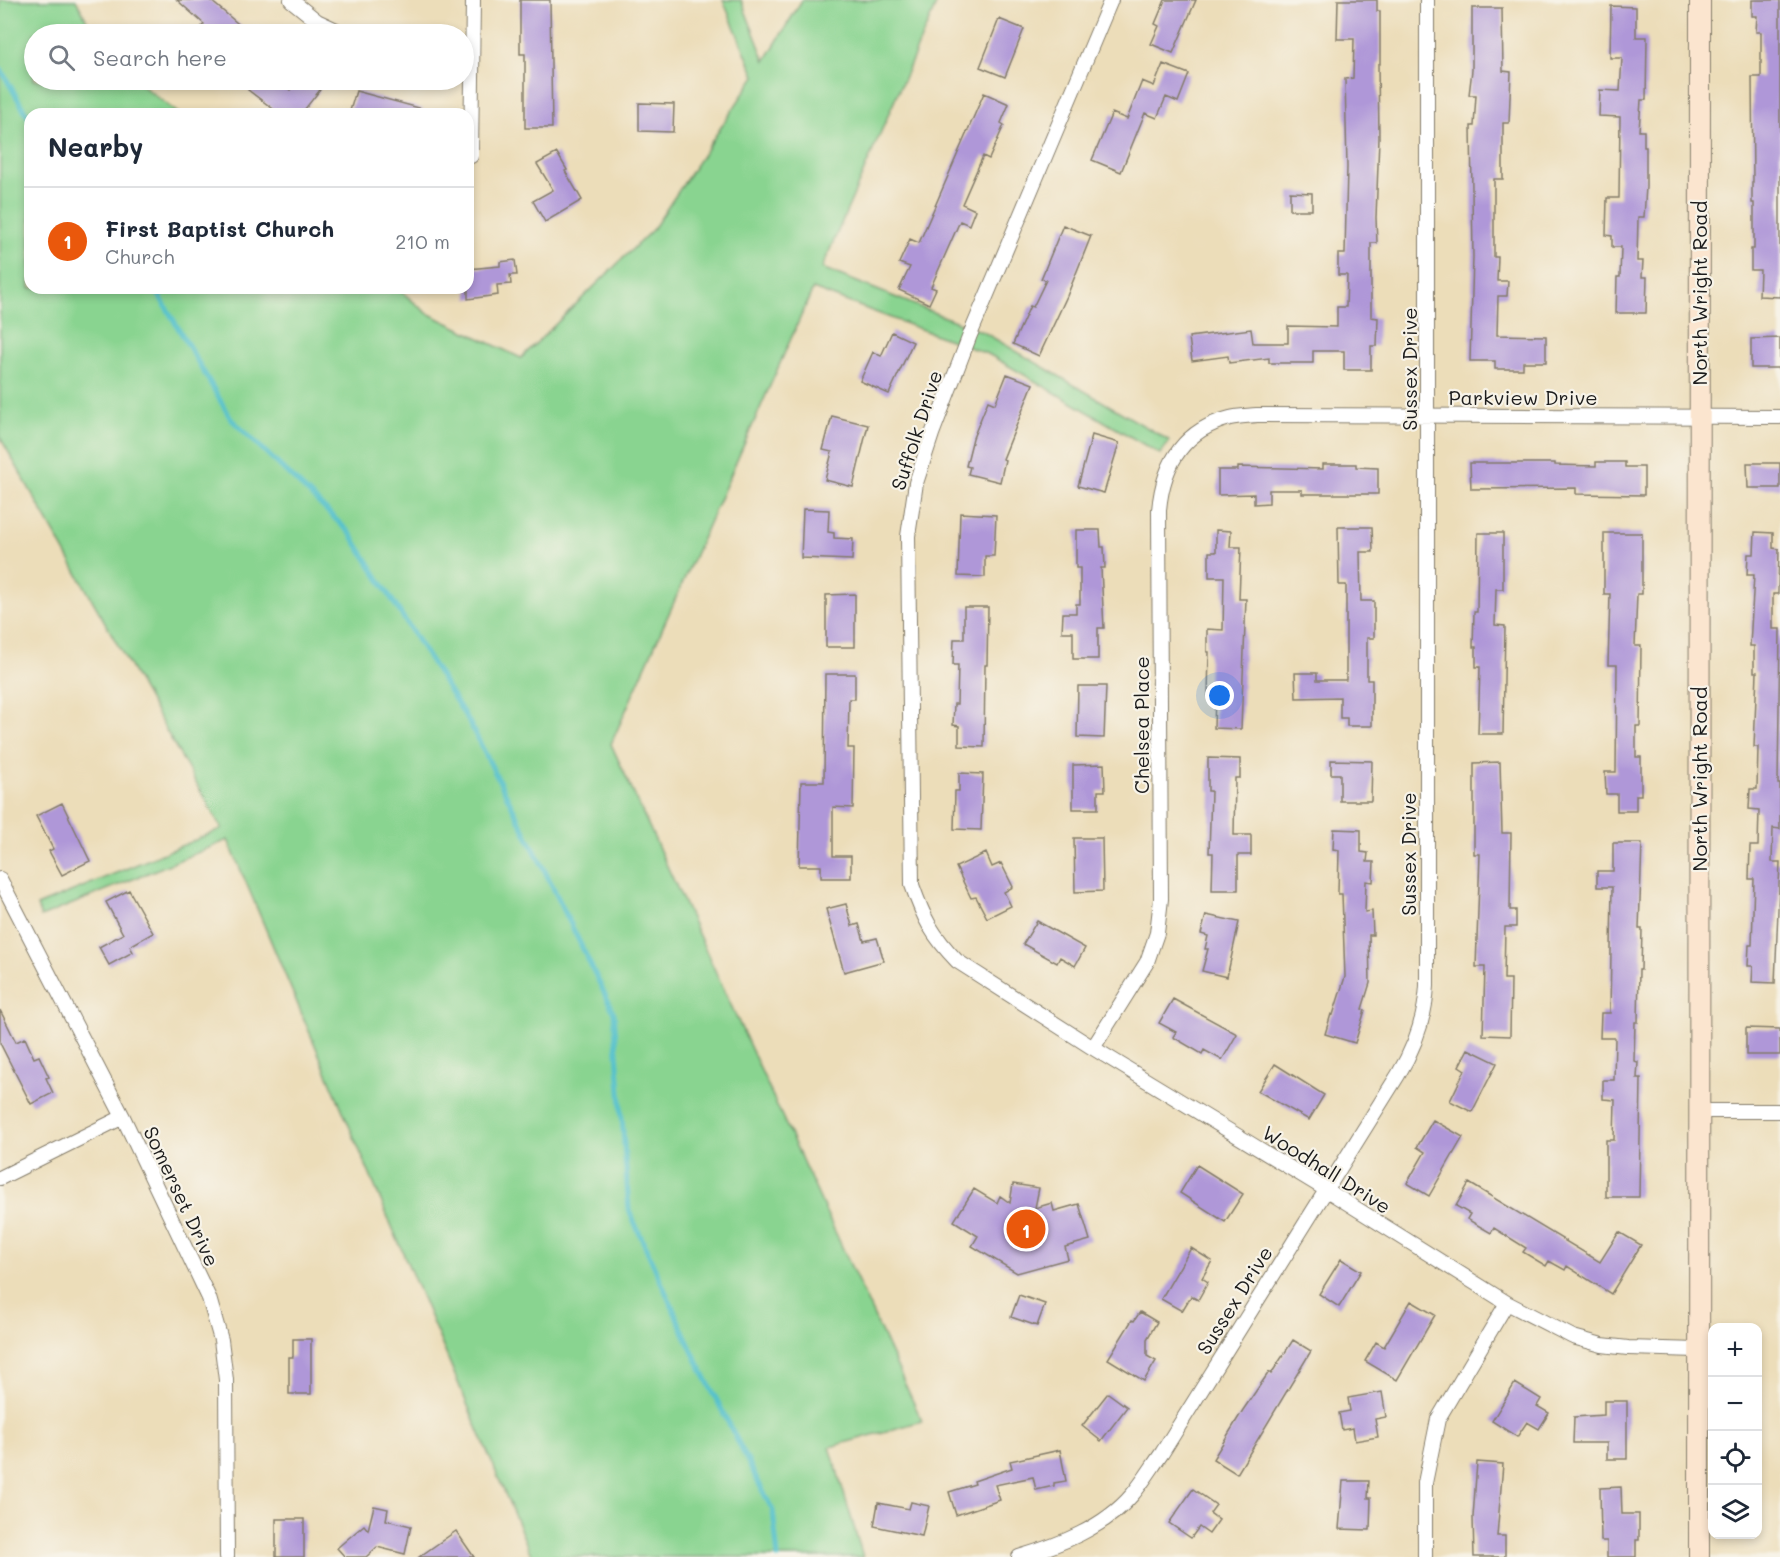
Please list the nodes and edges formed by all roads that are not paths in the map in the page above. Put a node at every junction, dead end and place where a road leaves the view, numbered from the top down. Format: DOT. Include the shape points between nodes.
graph roads {
  1 [pos="291,0"];
  2 [pos="473,0"];
  3 [pos="1111,0"];
  4 [pos="1427,0"];
  5 [pos="1700,0"];
  6 [pos="323,24"];
  7 [pos="470,24"];
  8 [pos="469,90"];
  9 [pos="470,108"];
  10 [pos="1428,416"];
  11 [pos="1699,417"];
  12 [pos="1780,417"];
  13 [pos="1230,418"];
  14 [pos="0,879"];
  15 [pos="957,961"];
  16 [pos="1093,1048"];
  17 [pos="1699,1111"];
  18 [pos="1780,1111"];
  19 [pos="123,1117"];
  20 [pos="0,1178"];
  21 [pos="1325,1190"];
  22 [pos="1507,1303"];
  23 [pos="1698,1350"];
  24 [pos="228,1557"];
  25 [pos="1019,1557"];
  26 [pos="1425,1557"];
  27 [pos="1699,1557"];
  1 -- 6 [label="street"];
  2 -- 7 [label="street"];
  3 -- 15 [label="street, Suffolk Drive" via="970,335 916,483 908,536 912,885 924,921"];
  4 -- 10 [label="street, Sussex Drive"];
  5 -- 11 [label="main road, North Wright Road"];
  8 -- 9 [label="street"];
  10 -- 11 [label="street, Parkview Drive"];
  10 -- 13 [label="street, Parkview Drive"];
  10 -- 21 [label="street, Sussex Drive" via="1426,1002 1410,1056"];
  11 -- 12 [label="street, Parkview Drive"];
  11 -- 17 [label="main road, North Wright Road"];
  13 -- 16 [label="street, Chelsea Place" via="1190,438 1176,454 1161,489 1161,899 1157,933 1147,962"];
  14 -- 19 [label="street, Somerset Drive"];
  15 -- 16 [label="street, Woodhall Drive"];
  16 -- 21 [label="street, Woodhall Drive"];
  17 -- 18 [label="street"];
  17 -- 23 [label="main road, North Wright Road"];
  19 -- 20 [label="street"];
  19 -- 24 [label="street, Somerset Drive" via="209,1298 221,1340 226,1380"];
  21 -- 22 [label="street, Woodhall Drive"];
  21 -- 25 [label="street, Sussex Drive" via="1131,1497 1073,1538"];
  22 -- 23 [label="street, Woodhall Drive" via="1573,1337 1602,1345"];
  22 -- 26 [label="street" via="1438,1419 1425,1483"];
  23 -- 27 [label="main road, North Wright Road"];
}
